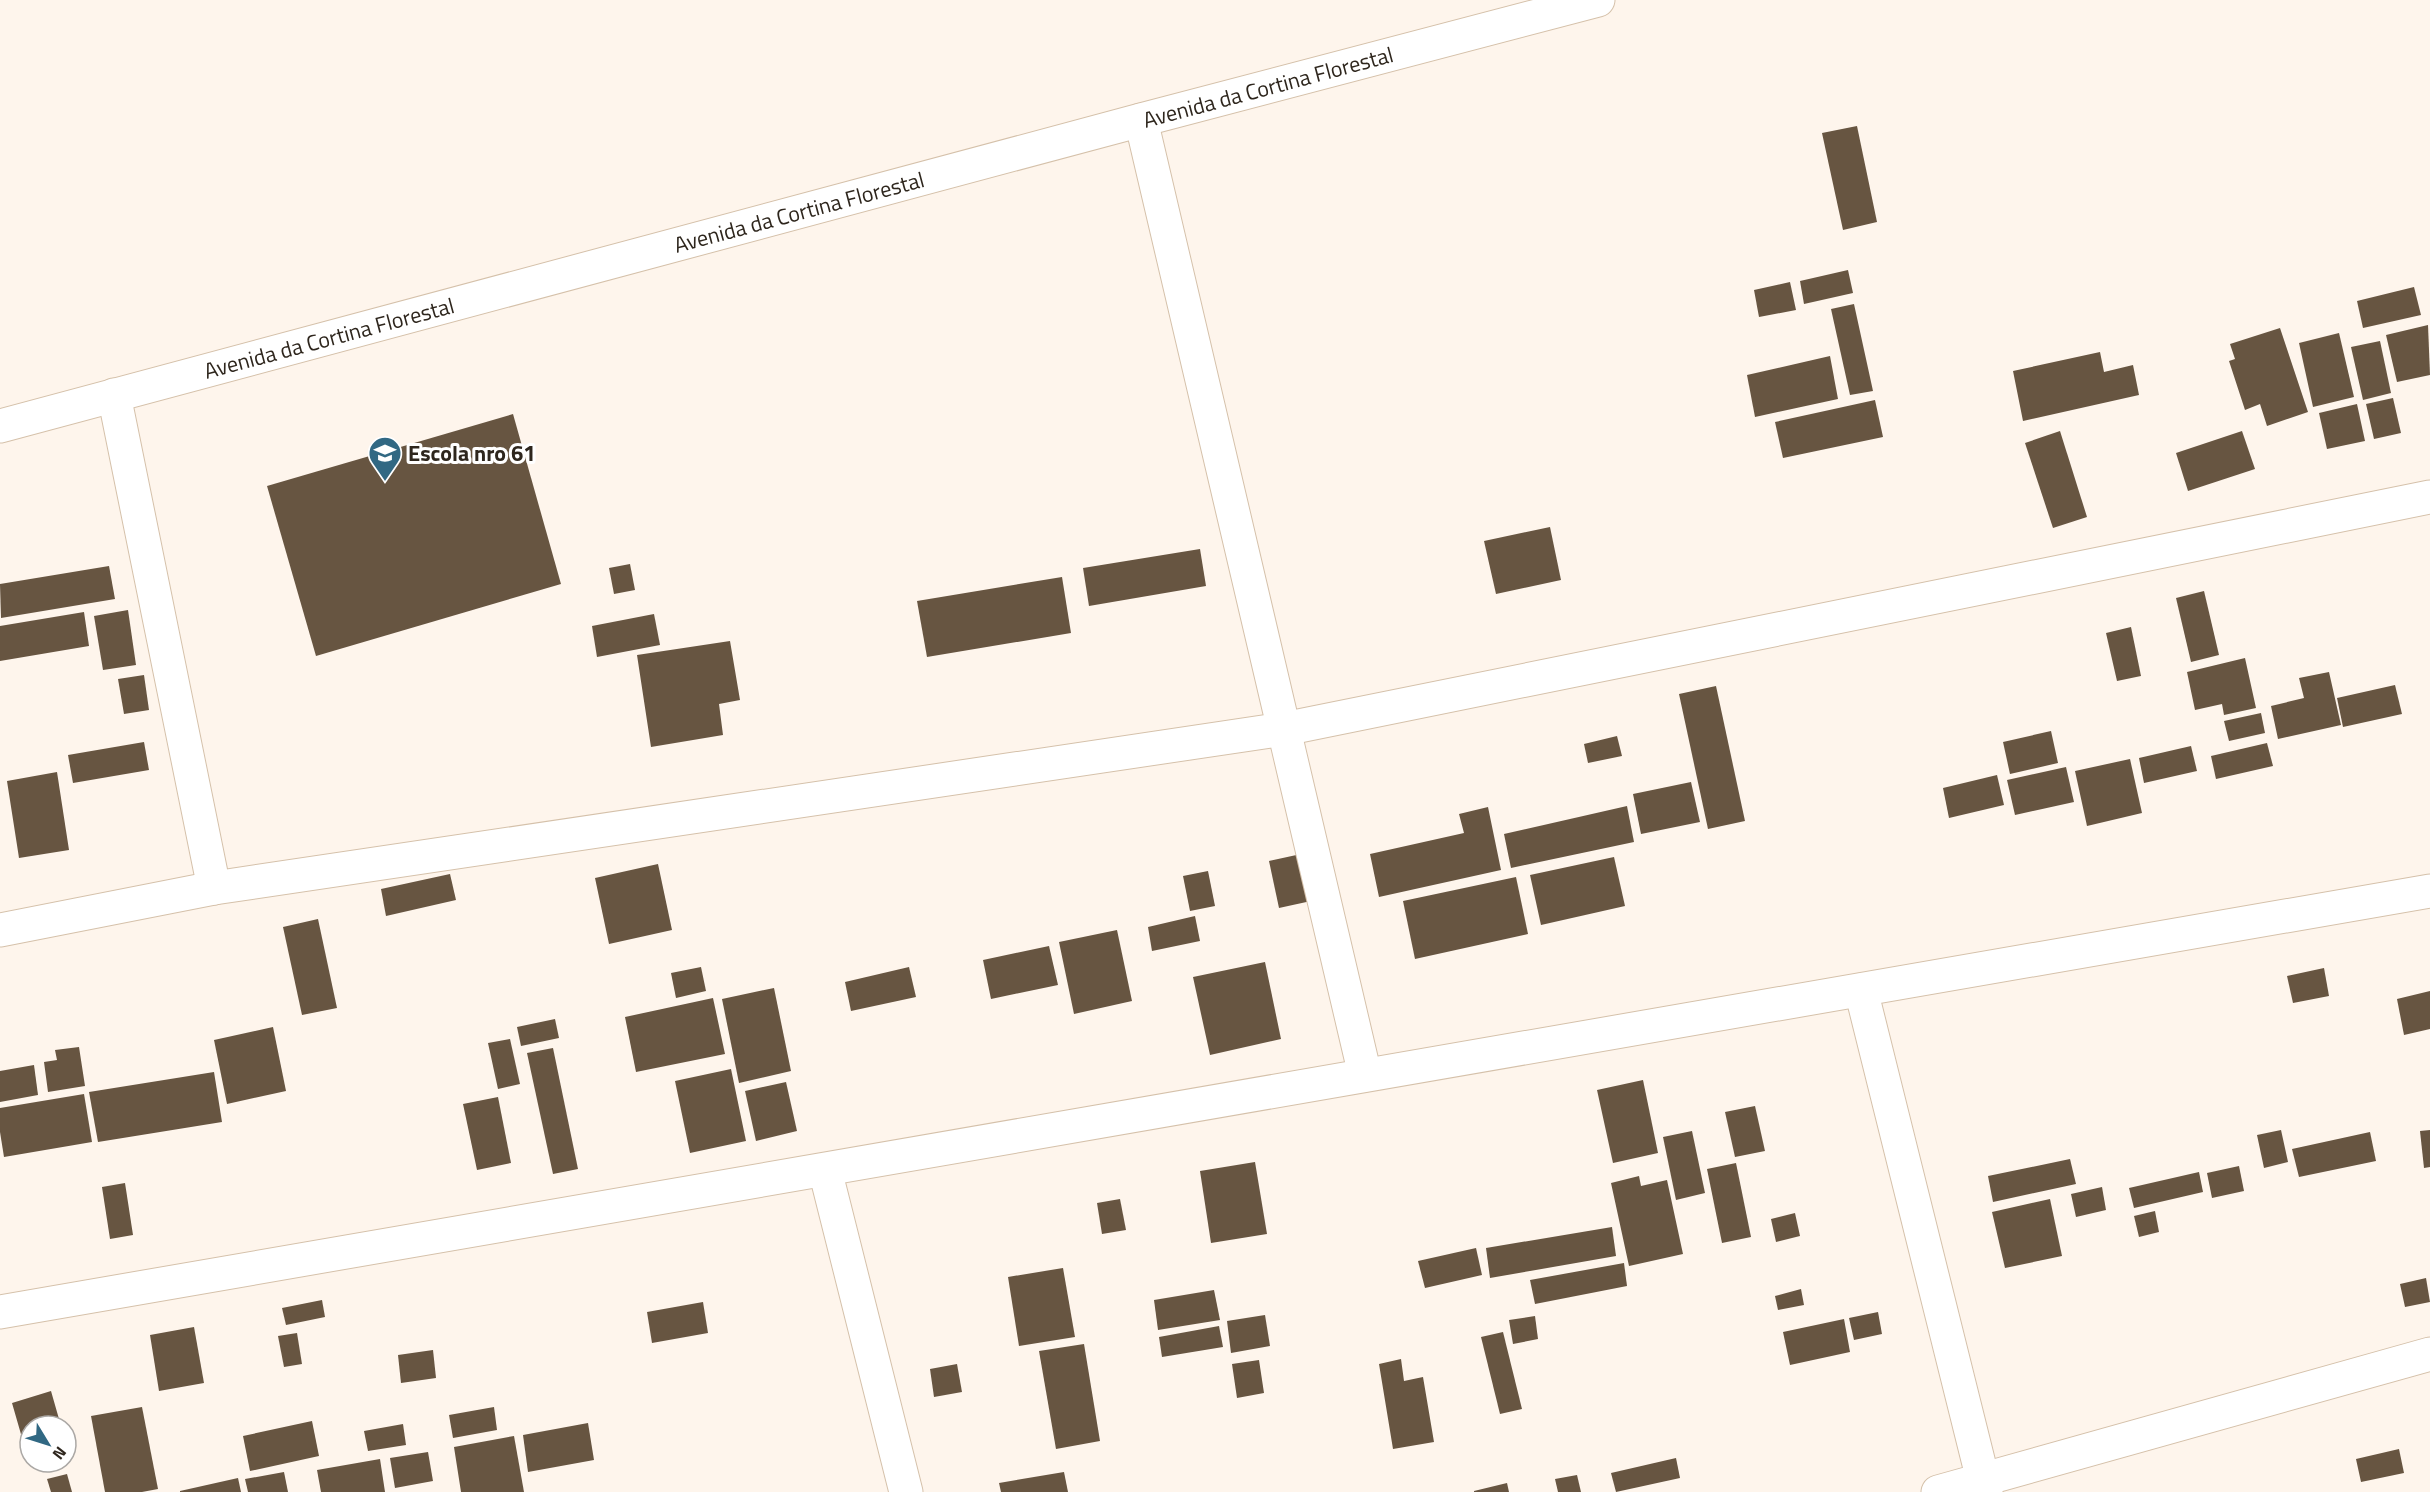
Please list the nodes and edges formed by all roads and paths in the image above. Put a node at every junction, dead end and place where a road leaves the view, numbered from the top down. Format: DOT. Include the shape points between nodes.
graph roads {
  1 [pos="1598,0"];
  2 [pos="1141,120"];
  3 [pos="114,395"];
  4 [pos="0,426"];
  5 [pos="2430,497"];
  6 [pos="1284,729"];
  7 [pos="214,888"];
  8 [pos="2430,891"];
  9 [pos="0,930"];
  10 [pos="1861,990"];
  11 [pos="1365,1075"];
  12 [pos="825,1170"];
  13 [pos="0,1312"];
  14 [pos="2430,1354"];
  15 [pos="1984,1485"];
  16 [pos="906,1492"];
  17 [pos="1938,1492"];
  1 -- 2 [label="street, Avenida da Cortina Florestal"];
  2 -- 3 [label="street, Avenida da Cortina Florestal"];
  2 -- 6 [label="street"];
  3 -- 4 [label="street, Avenida da Cortina Florestal"];
  3 -- 7 [label="street"];
  5 -- 6 [label="street"];
  6 -- 7 [label="street"];
  6 -- 11 [label="street"];
  7 -- 9 [label="street"];
  8 -- 10 [label="street"];
  10 -- 11 [label="street"];
  10 -- 15 [label="street"];
  11 -- 12 [label="street"];
  12 -- 13 [label="street"];
  12 -- 16 [label="street"];
  14 -- 15 [label="street"];
  15 -- 17 [label="street"];
}
